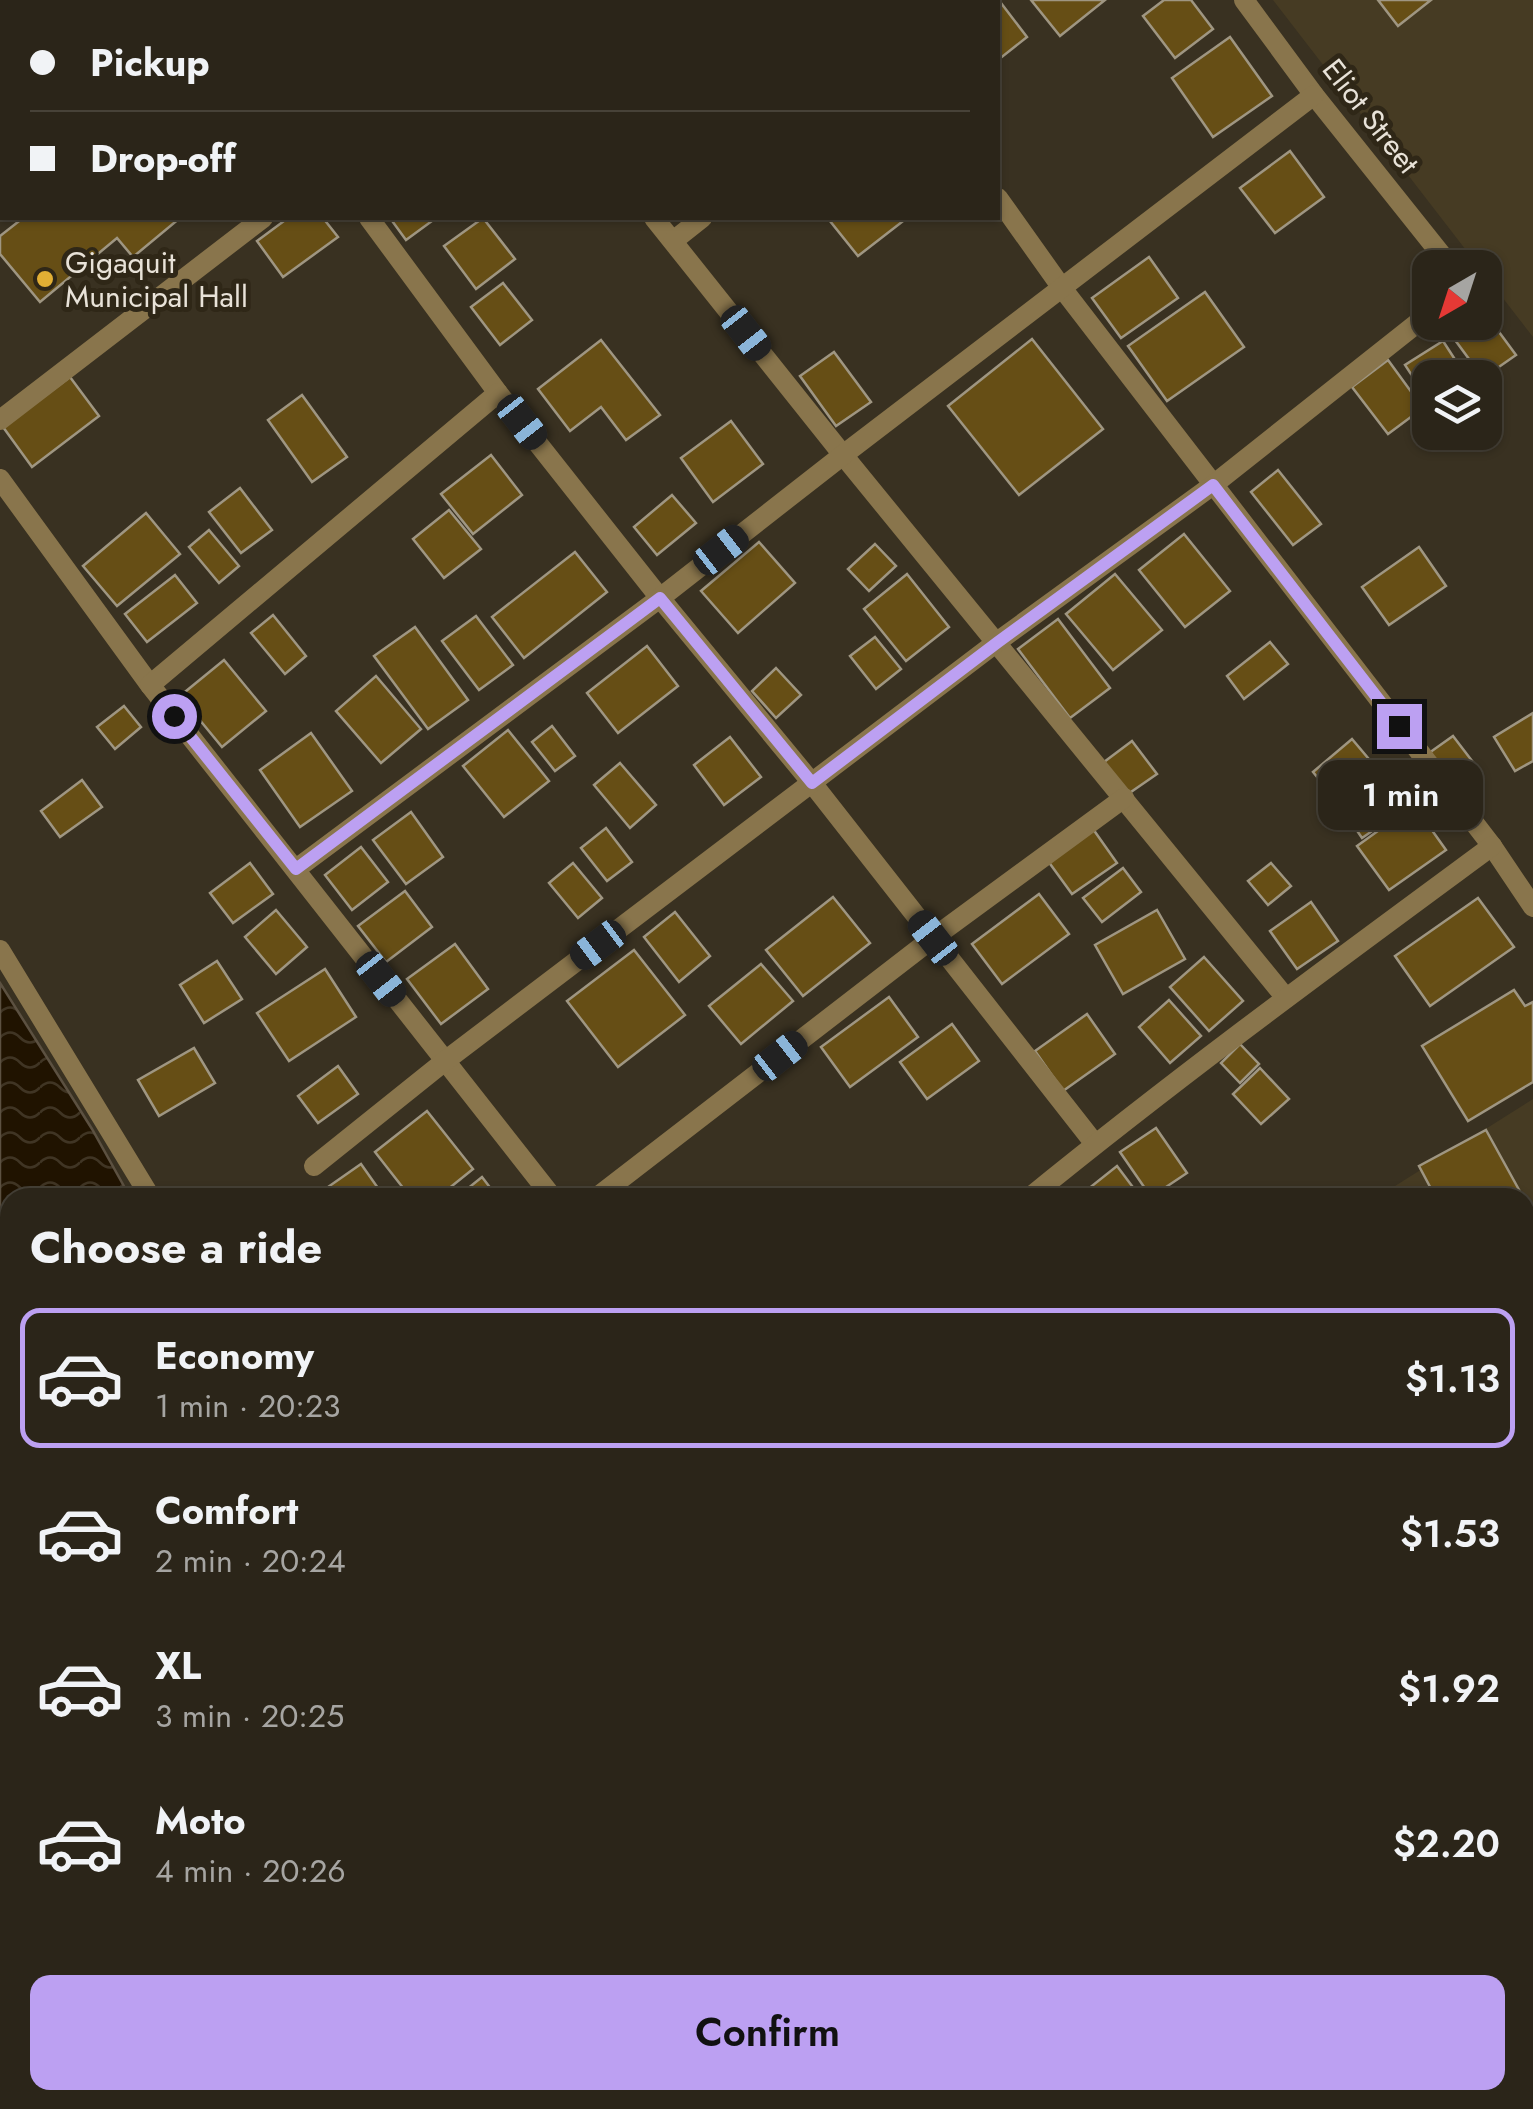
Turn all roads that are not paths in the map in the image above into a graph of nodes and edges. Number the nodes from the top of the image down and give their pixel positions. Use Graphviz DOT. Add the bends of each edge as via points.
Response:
graph roads {
  1 [pos="1244,0"];
  2 [pos="1314,95"];
  3 [pos="1000,201"];
  4 [pos="259,220"];
  5 [pos="370,220"];
  6 [pos="656,220"];
  7 [pos="699,220"];
  8 [pos="672,241"];
  9 [pos="1438,250"];
  10 [pos="1062,288"];
  11 [pos="1412,327"];
  12 [pos="498,393"];
  13 [pos="0,420"];
  14 [pos="843,455"];
  15 [pos="0,479"];
  16 [pos="1213,485"];
  17 [pos="660,598"];
  18 [pos="998,642"];
  19 [pos="150,685"];
  20 [pos="812,783"];
  21 [pos="1124,798"];
  22 [pos="1492,846"];
  23 [pos="296,869"];
  24 [pos="1533,907"];
  25 [pos="933,938"];
  26 [pos="0,950"];
  27 [pos="1286,998"];
  28 [pos="445,1061"];
  29 [pos="1095,1144"];
  30 [pos="314,1166"];
  31 [pos="145,1188"];
  32 [pos="545,1188"];
  33 [pos="609,1188"];
  34 [pos="1041,1188"];
  1 -- 2 [label="street, Eliot Street"];
  2 -- 9 [label="street, Eliot Street"];
  2 -- 10 [label="street"];
  3 -- 10 [label="street"];
  4 -- 13 [label="street"];
  5 -- 12 [label="street"];
  6 -- 8 [label="street"];
  7 -- 8 [label="street"];
  8 -- 14 [label="street"];
  10 -- 14 [label="street"];
  10 -- 16 [label="street"];
  11 -- 16 [label="street"];
  12 -- 17 [label="street"];
  12 -- 19 [label="street"];
  14 -- 17 [label="street"];
  14 -- 18 [label="street"];
  15 -- 19 [label="street"];
  16 -- 18 [label="street"];
  16 -- 22 [label="street"];
  17 -- 20 [label="street"];
  17 -- 23 [label="street"];
  18 -- 20 [label="street"];
  18 -- 21 [label="street"];
  19 -- 23 [label="street"];
  20 -- 25 [label="street"];
  20 -- 28 [label="street"];
  21 -- 25 [label="street"];
  21 -- 27 [label="street"];
  22 -- 24 [label="street"];
  22 -- 27 [label="street"];
  23 -- 28 [label="street"];
  25 -- 29 [label="street"];
  25 -- 33 [label="street"];
  26 -- 31 [label="street"];
  27 -- 29 [label="street"];
  28 -- 30 [label="street"];
  28 -- 32 [label="street"];
  29 -- 34 [label="street"];
}
